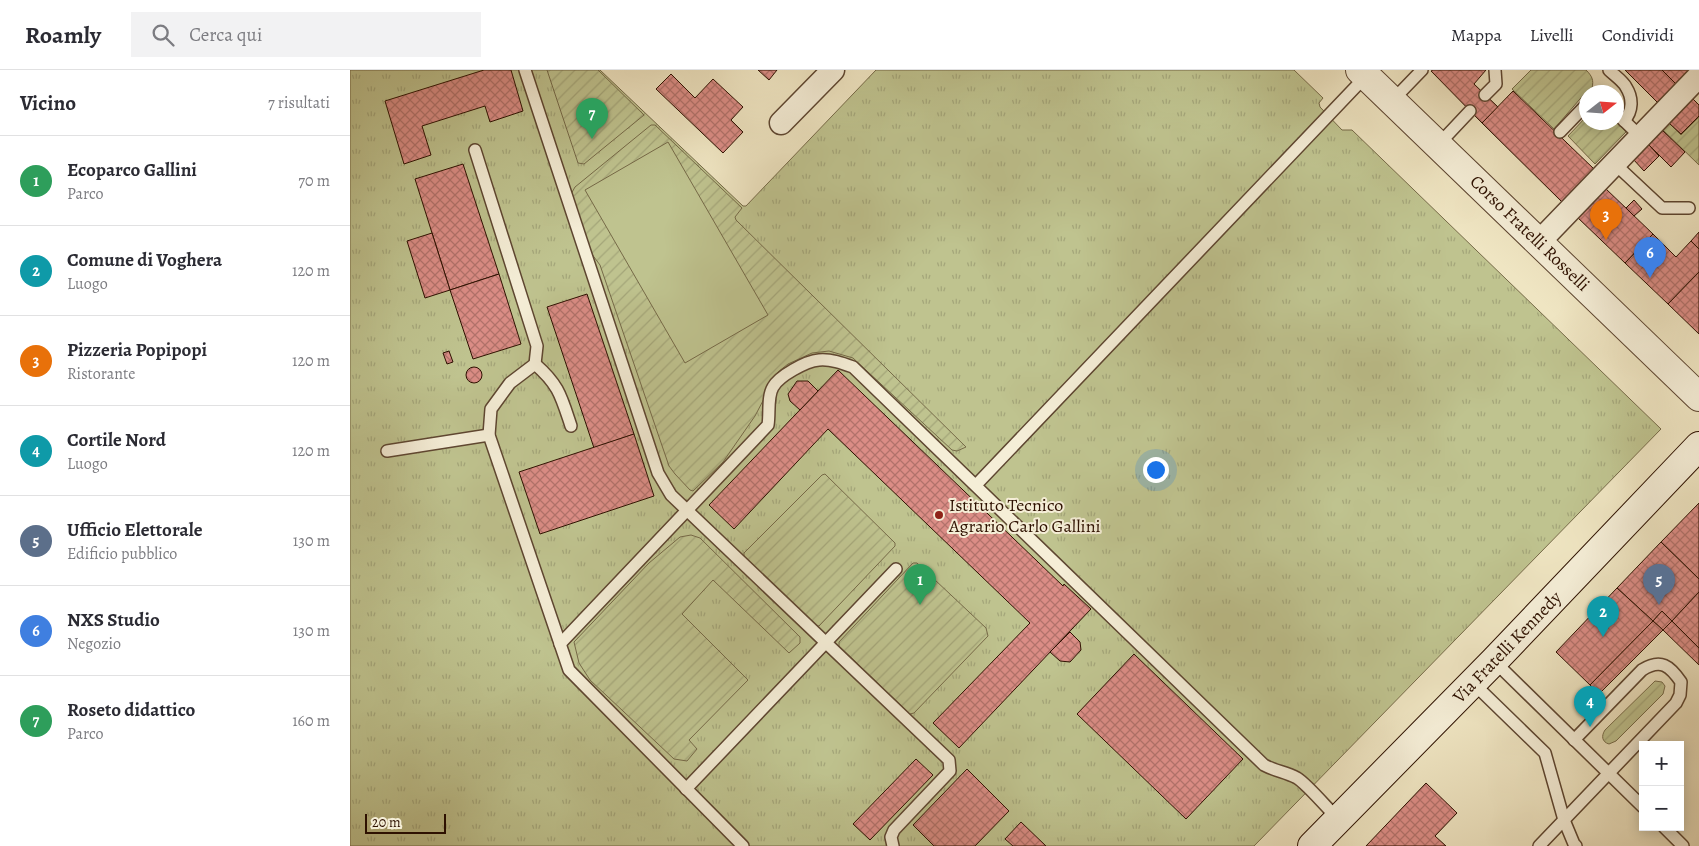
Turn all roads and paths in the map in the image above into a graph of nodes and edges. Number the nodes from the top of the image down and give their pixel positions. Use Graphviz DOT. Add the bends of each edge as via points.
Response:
graph roads {
  1 [pos="524,70"];
  2 [pos="834,70"];
  3 [pos="1422,70"];
  4 [pos="1496,70"];
  5 [pos="1609,70"];
  6 [pos="1363,73"];
  7 [pos="1691,80"];
  8 [pos="1485,95"];
  9 [pos="1392,101"];
  10 [pos="1470,111"];
  11 [pos="1579,112"];
  12 [pos="1624,117"];
  13 [pos="1624,121"];
  14 [pos="781,123"];
  15 [pos="1560,132"];
  16 [pos="1641,137"];
  17 [pos="1438,144"];
  18 [pos="475,150"];
  19 [pos="1615,164"];
  20 [pos="1689,208"];
  21 [pos="1539,242"];
  22 [pos="535,364"];
  23 [pos="1699,397"];
  24 [pos="572,426"];
  25 [pos="489,435"];
  26 [pos="1699,446"];
  27 [pos="388,451"];
  28 [pos="976,486"];
  29 [pos="687,511"];
  30 [pos="896,569"];
  31 [pos="826,642"];
  32 [pos="560,644"];
  33 [pos="1494,661"];
  34 [pos="1473,683"];
  35 [pos="1574,740"];
  36 [pos="1608,774"];
  37 [pos="686,789"];
  38 [pos="1639,803"];
  39 [pos="1338,819"];
  40 [pos="1564,820"];
  41 [pos="1668,831"];
  42 [pos="743,846"];
  43 [pos="893,846"];
  44 [pos="1312,846"];
  45 [pos="1539,846"];
  46 [pos="1576,846"];
  47 [pos="1683,846"];
  1 -- 29 [label="lane" via="658,473 671,495"];
  2 -- 14 [label="street"];
  3 -- 9 [label="lane"];
  4 -- 8 [label="lane" via="1496,84"];
  5 -- 12 [label="lane" via="1626,86 1632,105 1629,116"];
  6 -- 9 [label="main road, Corso Fratelli Rosselli"];
  6 -- 28 [label="lane"];
  7 -- 16 [label="street"];
  9 -- 17 [label="main road, Corso Fratelli Rosselli"];
  10 -- 17 [label="lane"];
  11 -- 15 [label="lane"];
  13 -- 16 [label="lane"];
  16 -- 19 [label="street"];
  17 -- 21 [label="main road, Corso Fratelli Rosselli"];
  18 -- 22 [label="lane" via="537,346"];
  19 -- 20 [label="lane" via="1662,208"];
  19 -- 21 [label="street"];
  21 -- 23 [label="main road, Corso Fratelli Rosselli"];
  22 -- 24 [label="lane" via="551,378"];
  22 -- 25 [label="lane" via="510,383 490,409"];
  25 -- 27 [label="lane"];
  25 -- 32 [label="lane"];
  26 -- 33 [label="main road, Via Fratelli Kennedy"];
  28 -- 29 [label="lane" via="853,367 818,360 781,377 770,395 768,425"];
  28 -- 39 [label="lane" via="1264,765 1299,779"];
  29 -- 31 [label="lane"];
  29 -- 32 [label="lane"];
  30 -- 31 [label="lane"];
  31 -- 37 [label="lane"];
  31 -- 43 [label="lane" via="949,760 950,771 894,830 891,837"];
  32 -- 37 [label="lane" via="569,670"];
  33 -- 34 [label="main road, Via Fratelli Kennedy"];
  33 -- 35 [label="lane"];
  34 -- 39 [label="main road, Via Fratelli Kennedy"];
  34 -- 40 [label="lane" via="1545,753"];
  35 -- 36 [label="lane"];
  35 -- 36 [label="lane" via="1642,670 1661,664 1673,669 1681,682 1676,703"];
  36 -- 38 [label="lane"];
  36 -- 40 [label="lane"];
  37 -- 42 [label="lane"];
  39 -- 44 [label="main road, Via Fratelli Kennedy"];
  40 -- 45 [label="lane"];
  40 -- 46 [label="lane"];
  41 -- 47 [label="lane"];
}
